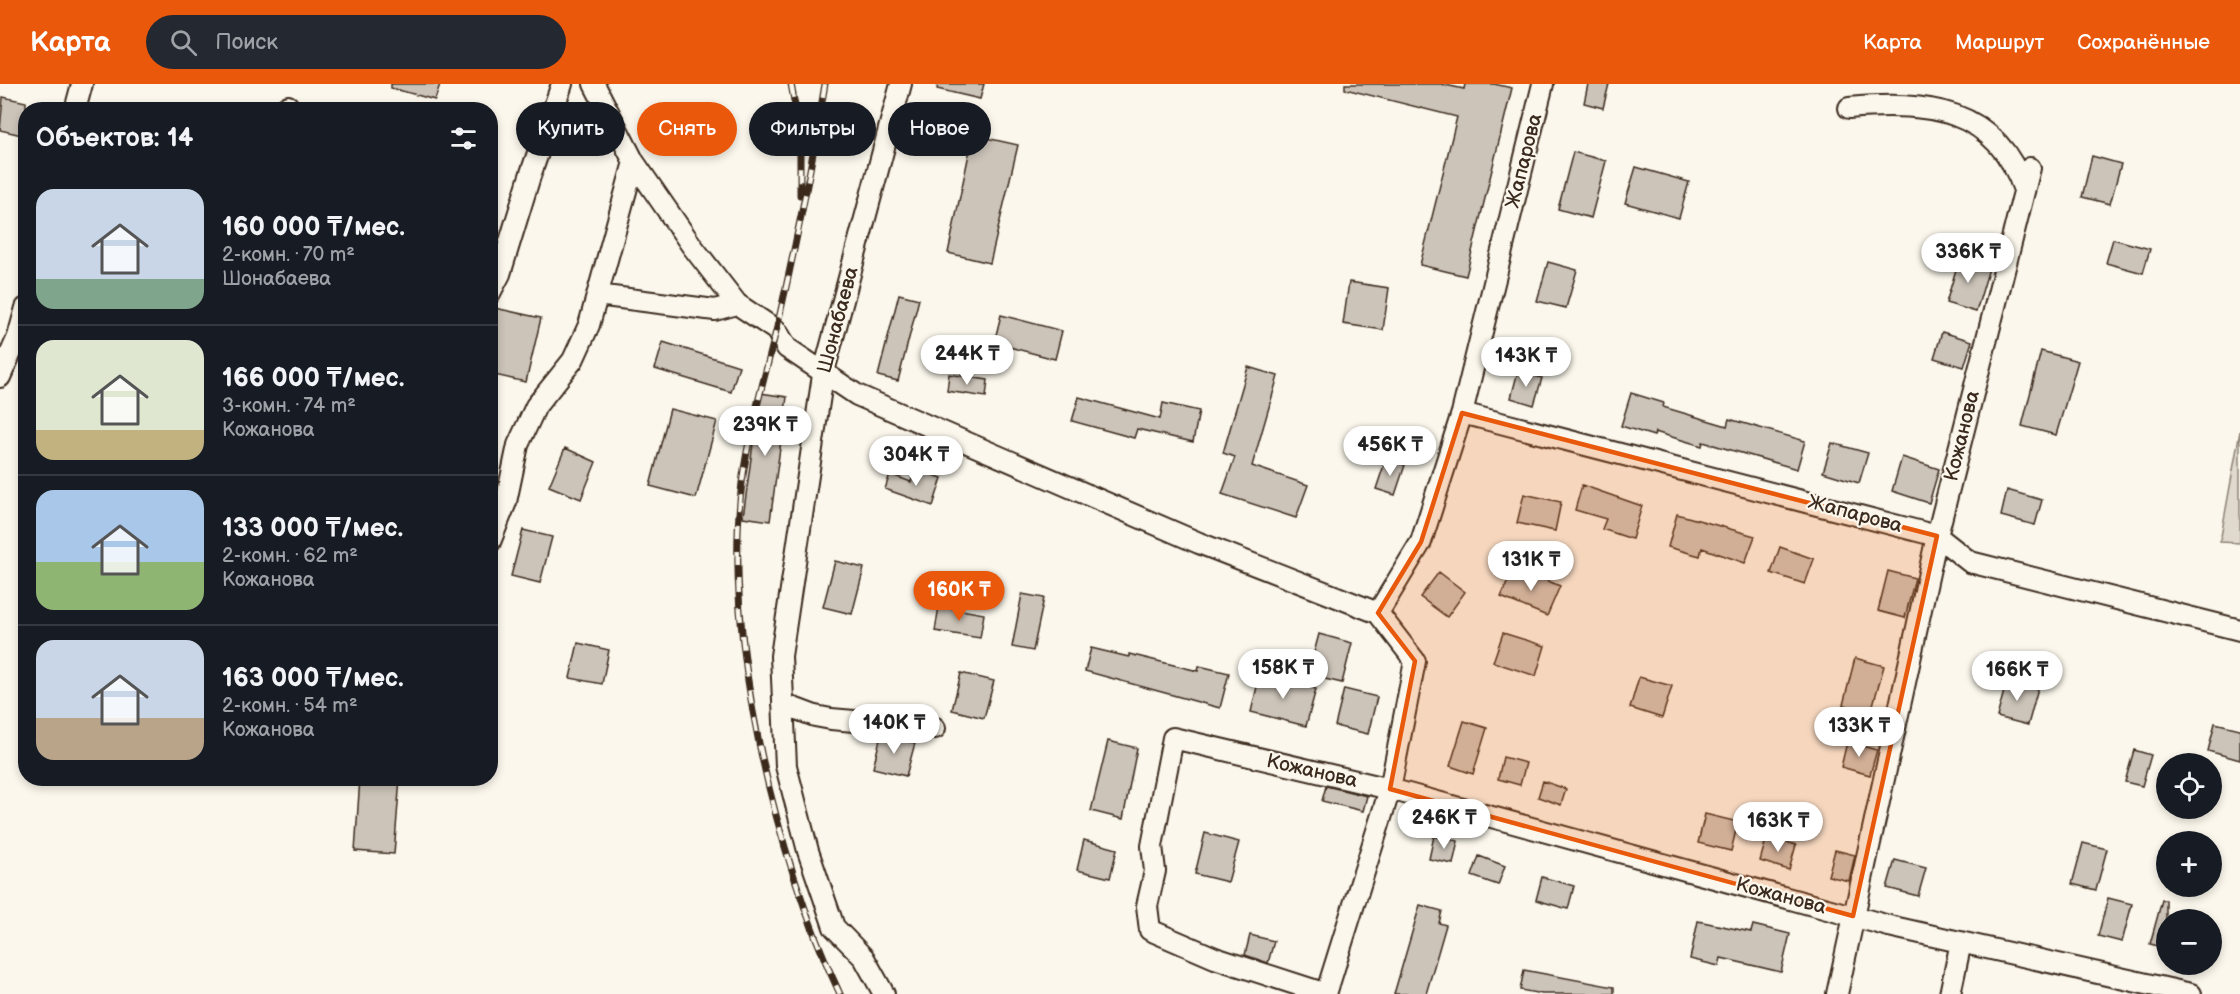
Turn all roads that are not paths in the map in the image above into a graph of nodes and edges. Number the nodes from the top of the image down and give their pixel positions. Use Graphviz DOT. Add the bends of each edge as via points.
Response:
graph roads {
  1 [pos="82,84"];
  2 [pos="562,84"];
  3 [pos="594,84"];
  4 [pos="901,84"];
  5 [pos="1543,84"];
  6 [pos="77,102"];
  7 [pos="1849,108"];
  8 [pos="634,162"];
  9 [pos="2030,168"];
  10 [pos="2024,190"];
  11 [pos="498,278"];
  12 [pos="597,295"];
  13 [pos="737,304"];
  14 [pos="18,337"];
  15 [pos="823,375"];
  16 [pos="0,377"];
  17 [pos="1462,413"];
  18 [pos="498,522"];
  19 [pos="1937,536"];
  20 [pos="1378,613"];
  21 [pos="2240,630"];
  22 [pos="783,704"];
  23 [pos="935,728"];
  24 [pos="1390,789"];
  25 [pos="1853,916"];
  26 [pos="1961,942"];
  27 [pos="884,994"];
  28 [pos="1326,994"];
  29 [pos="1837,994"];
  30 [pos="1950,994"];
  31 [pos="2191,994"];
  1 -- 6 [label="street"];
  2 -- 11 [label="street"];
  3 -- 8 [label="street"];
  4 -- 15 [label="street, Шонабаева"];
  5 -- 17 [label="street, Жапарова"];
  7 -- 10 [label="street" via="1879,105 1947,111 1992,135 2016,166"];
  8 -- 12 [label="street"];
  8 -- 13 [label="street"];
  9 -- 10 [label="street, Кожанова"];
  10 -- 19 [label="street, Кожанова"];
  12 -- 13 [label="street" via="715,310"];
  12 -- 18 [label="street" via="573,360 536,406 518,445"];
  13 -- 15 [label="street" via="776,330 787,348"];
  14 -- 16 [label="street"];
  15 -- 20 [label="street" via="857,396 1199,543"];
  15 -- 22 [label="street, Шонабаева" via="781,656"];
  17 -- 19 [label="street, Жапарова"];
  17 -- 20 [label="street, Жапарова" via="1421,542"];
  19 -- 21 [label="street, Жапарова" via="1970,562"];
  19 -- 25 [label="street, Кожанова"];
  20 -- 24 [label="street" via="1415,661"];
  22 -- 23 [label="street" via="831,719"];
  22 -- 27 [label="street, Шонабаева" via="786,766 808,851 834,927 864,958"];
  24 -- 25 [label="street, Кожанова"];
  24 -- 28 [label="street"];
  24 -- 28 [label="street, Кожанова" via="1173,738 1152,846 1155,871 1147,906 1150,930 1215,958"];
  25 -- 26 [label="street, Кожанова"];
  25 -- 29 [label="street, Кожанова"];
  26 -- 30 [label="street"];
  26 -- 31 [label="street, Кожанова"];
}
